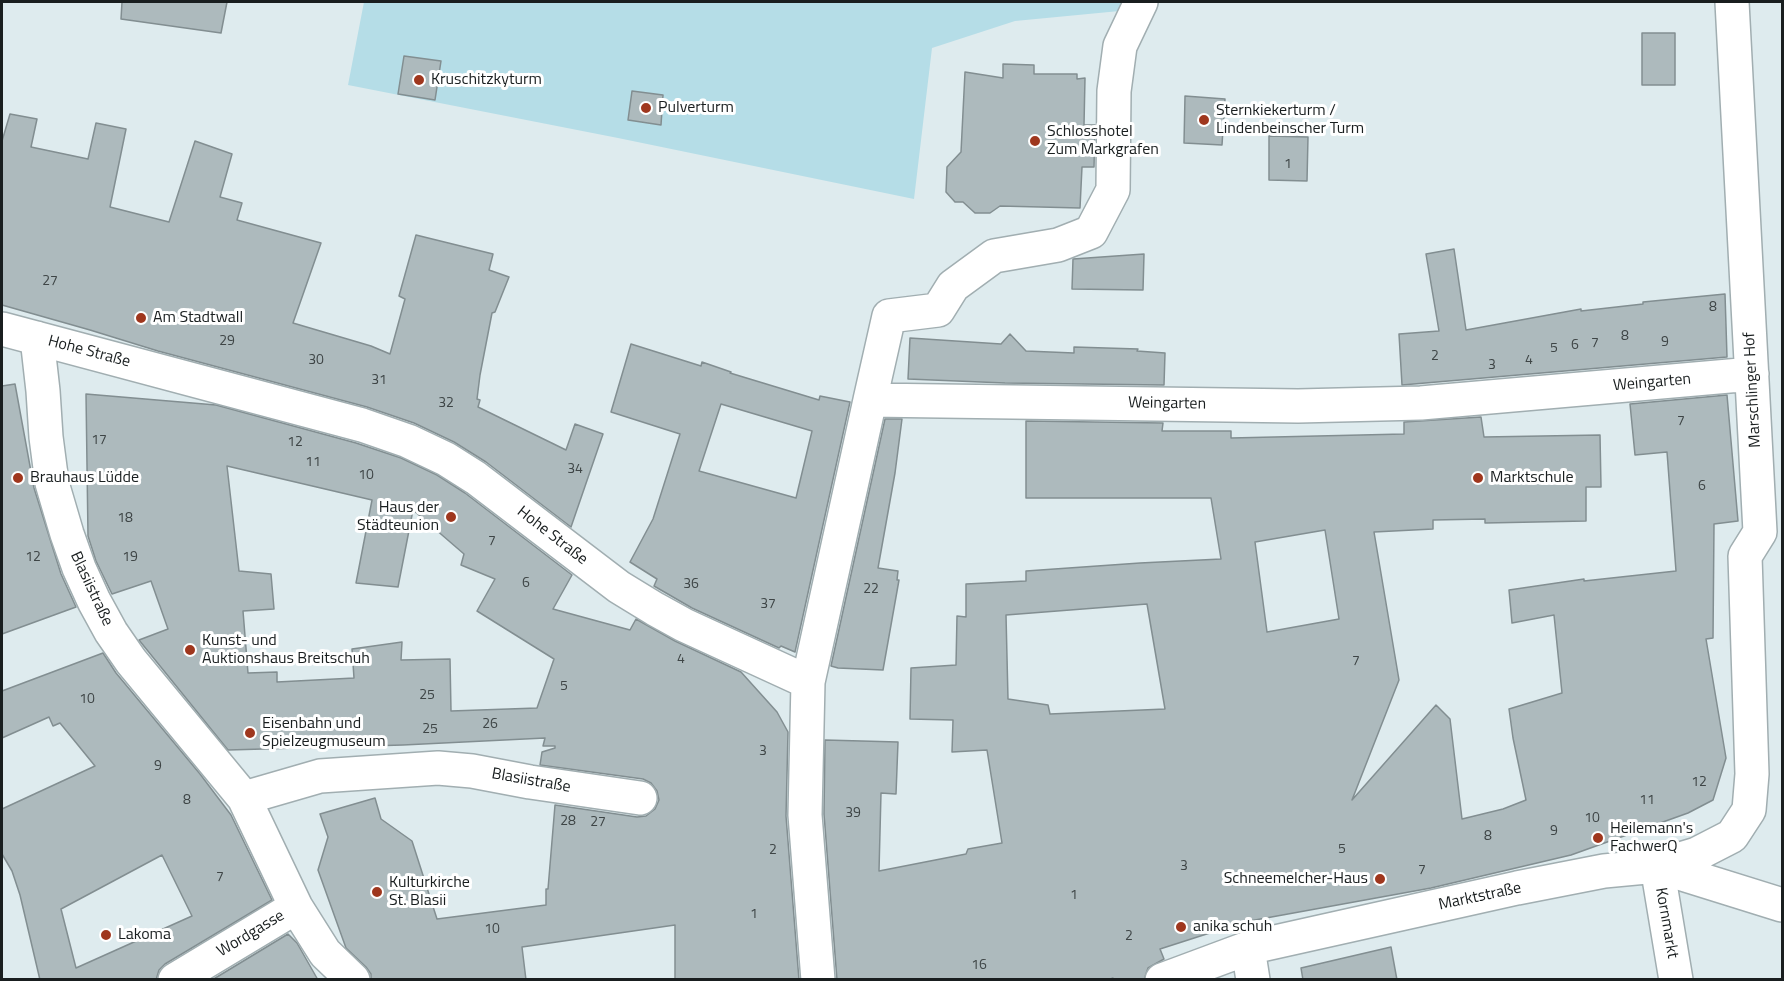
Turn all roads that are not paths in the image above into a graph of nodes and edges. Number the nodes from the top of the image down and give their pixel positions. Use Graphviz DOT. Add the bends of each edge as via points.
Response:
graph roads {
  1 [pos="1141,2"];
  2 [pos="1732,2"];
  3 [pos="2,329"];
  4 [pos="37,338"];
  5 [pos="1752,374"];
  6 [pos="870,399"];
  7 [pos="1771,532"];
  8 [pos="808,682"];
  9 [pos="1752,774"];
  10 [pos="244,798"];
  11 [pos="640,798"];
  12 [pos="1657,866"];
  13 [pos="1782,905"];
  14 [pos="296,907"];
  15 [pos="1248,948"];
  16 [pos="175,980"];
  17 [pos="353,980"];
  18 [pos="818,980"];
  19 [pos="1162,980"];
  20 [pos="1253,980"];
  21 [pos="1676,980"];
  1 -- 6 [label="street" via="1118,57 1113,190 1091,232 1058,245 994,256 953,286 938,310 889,316"];
  2 -- 5 [label="street, Marschlinger Hof"];
  3 -- 4 [label="street, Hohe Straße"];
  4 -- 8 [label="street, Hohe Straße" via="362,425 408,441 476,478 619,587 655,609"];
  4 -- 10 [label="street, Blasiistraße" via="52,483 79,568 130,661"];
  5 -- 6 [label="street, Weingarten" via="1421,403 1298,406"];
  5 -- 7 [label="street, Marschlinger Hof"];
  6 -- 8 [label="street"];
  7 -- 9 [label="street, Marschlinger Hof" via="1745,556"];
  8 -- 18 [label="street" via="805,815"];
  9 -- 12 [label="street, Marktstraße" via="1749,810 1732,836 1697,854"];
  10 -- 11 [label="street, Blasiistraße" via="320,776 438,768"];
  10 -- 14 [label="street, Blasiistraße"];
  12 -- 13 [label="street"];
  12 -- 15 [label="street, Marktstraße" via="1593,873"];
  12 -- 21 [label="street, Kornmarkt"];
  14 -- 16 [label="street, Wordgasse"];
  14 -- 17 [label="street, Blasiistraße" via="325,953"];
  15 -- 19 [label="street, Marktstraße"];
  15 -- 20 [label="street"];
}
